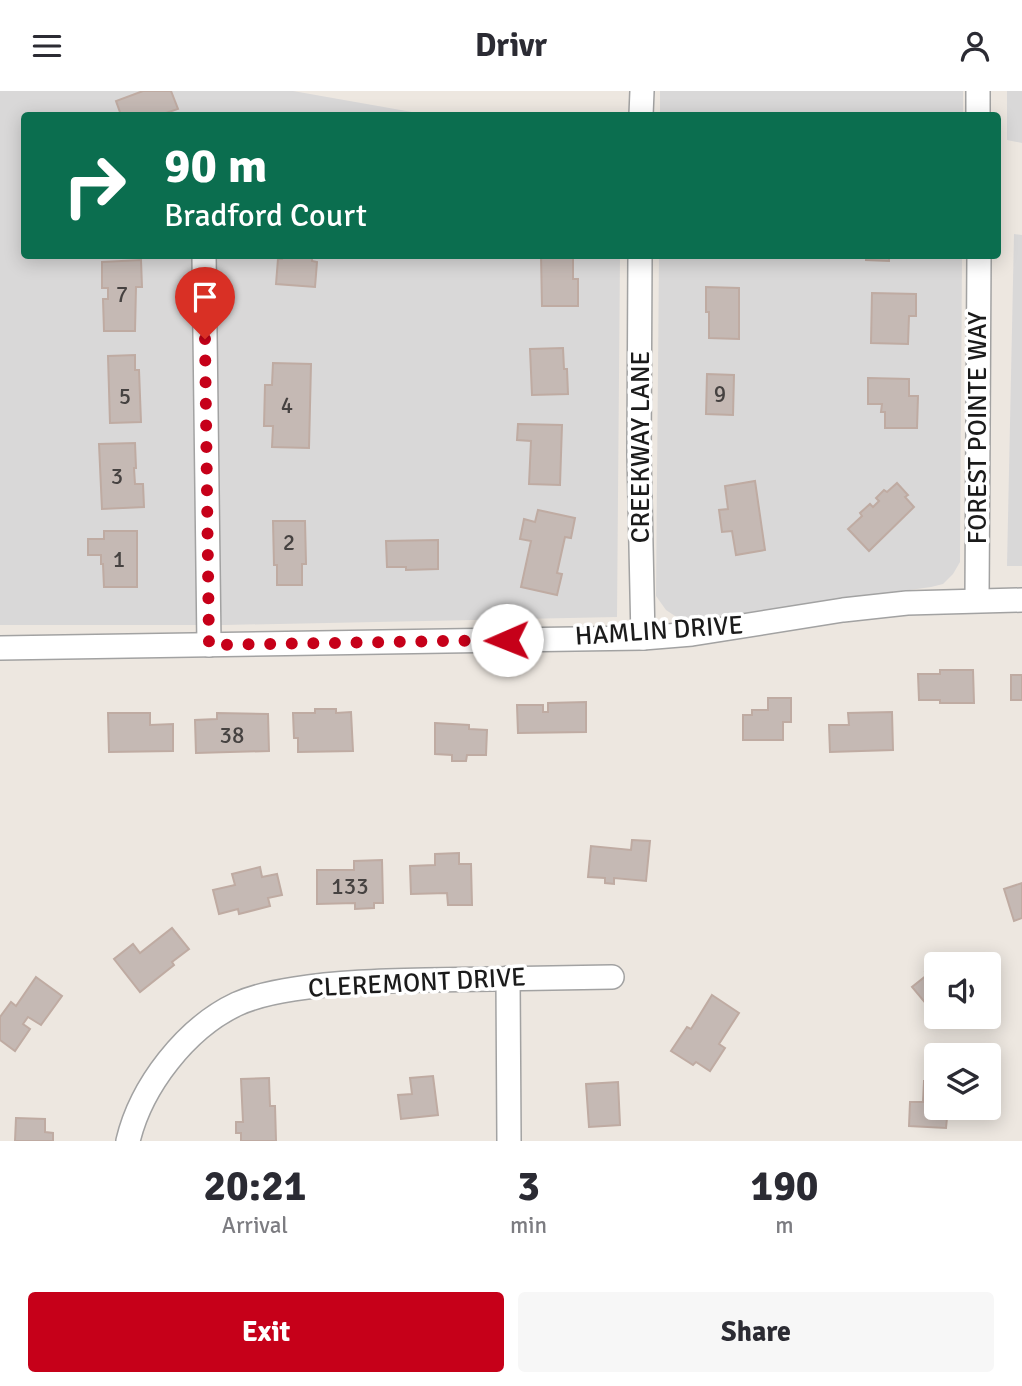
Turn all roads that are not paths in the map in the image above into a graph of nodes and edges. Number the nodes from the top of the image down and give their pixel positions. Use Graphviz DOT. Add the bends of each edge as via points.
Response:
graph roads {
  1 [pos="642,91"];
  2 [pos="978,91"];
  3 [pos="641,112"];
  4 [pos="978,112"];
  5 [pos="204,259"];
  6 [pos="640,259"];
  7 [pos="979,259"];
  8 [pos="977,600"];
  9 [pos="1022,600"];
  10 [pos="643,638"];
  11 [pos="209,645"];
  12 [pos="0,648"];
  13 [pos="612,977"];
  14 [pos="508,978"];
  15 [pos="128,1141"];
  16 [pos="509,1141"];
  1 -- 3 [label="street"];
  2 -- 4 [label="street"];
  5 -- 11 [label="street"];
  6 -- 10 [label="street, CREEKWAY LANE"];
  7 -- 8 [label="street, FOREST POINTE WAY"];
  8 -- 9 [label="street, HAMLIN DRIVE"];
  8 -- 10 [label="street, HAMLIN DRIVE" via="843,610"];
  10 -- 11 [label="street, HAMLIN DRIVE"];
  11 -- 12 [label="street, HAMLIN DRIVE"];
  13 -- 14 [label="street, CLEREMONT DRIVE"];
  14 -- 15 [label="street, CLEREMONT DRIVE" via="366,981 264,994 236,1004 184,1042 157,1076"];
  14 -- 16 [label="street"];
}
